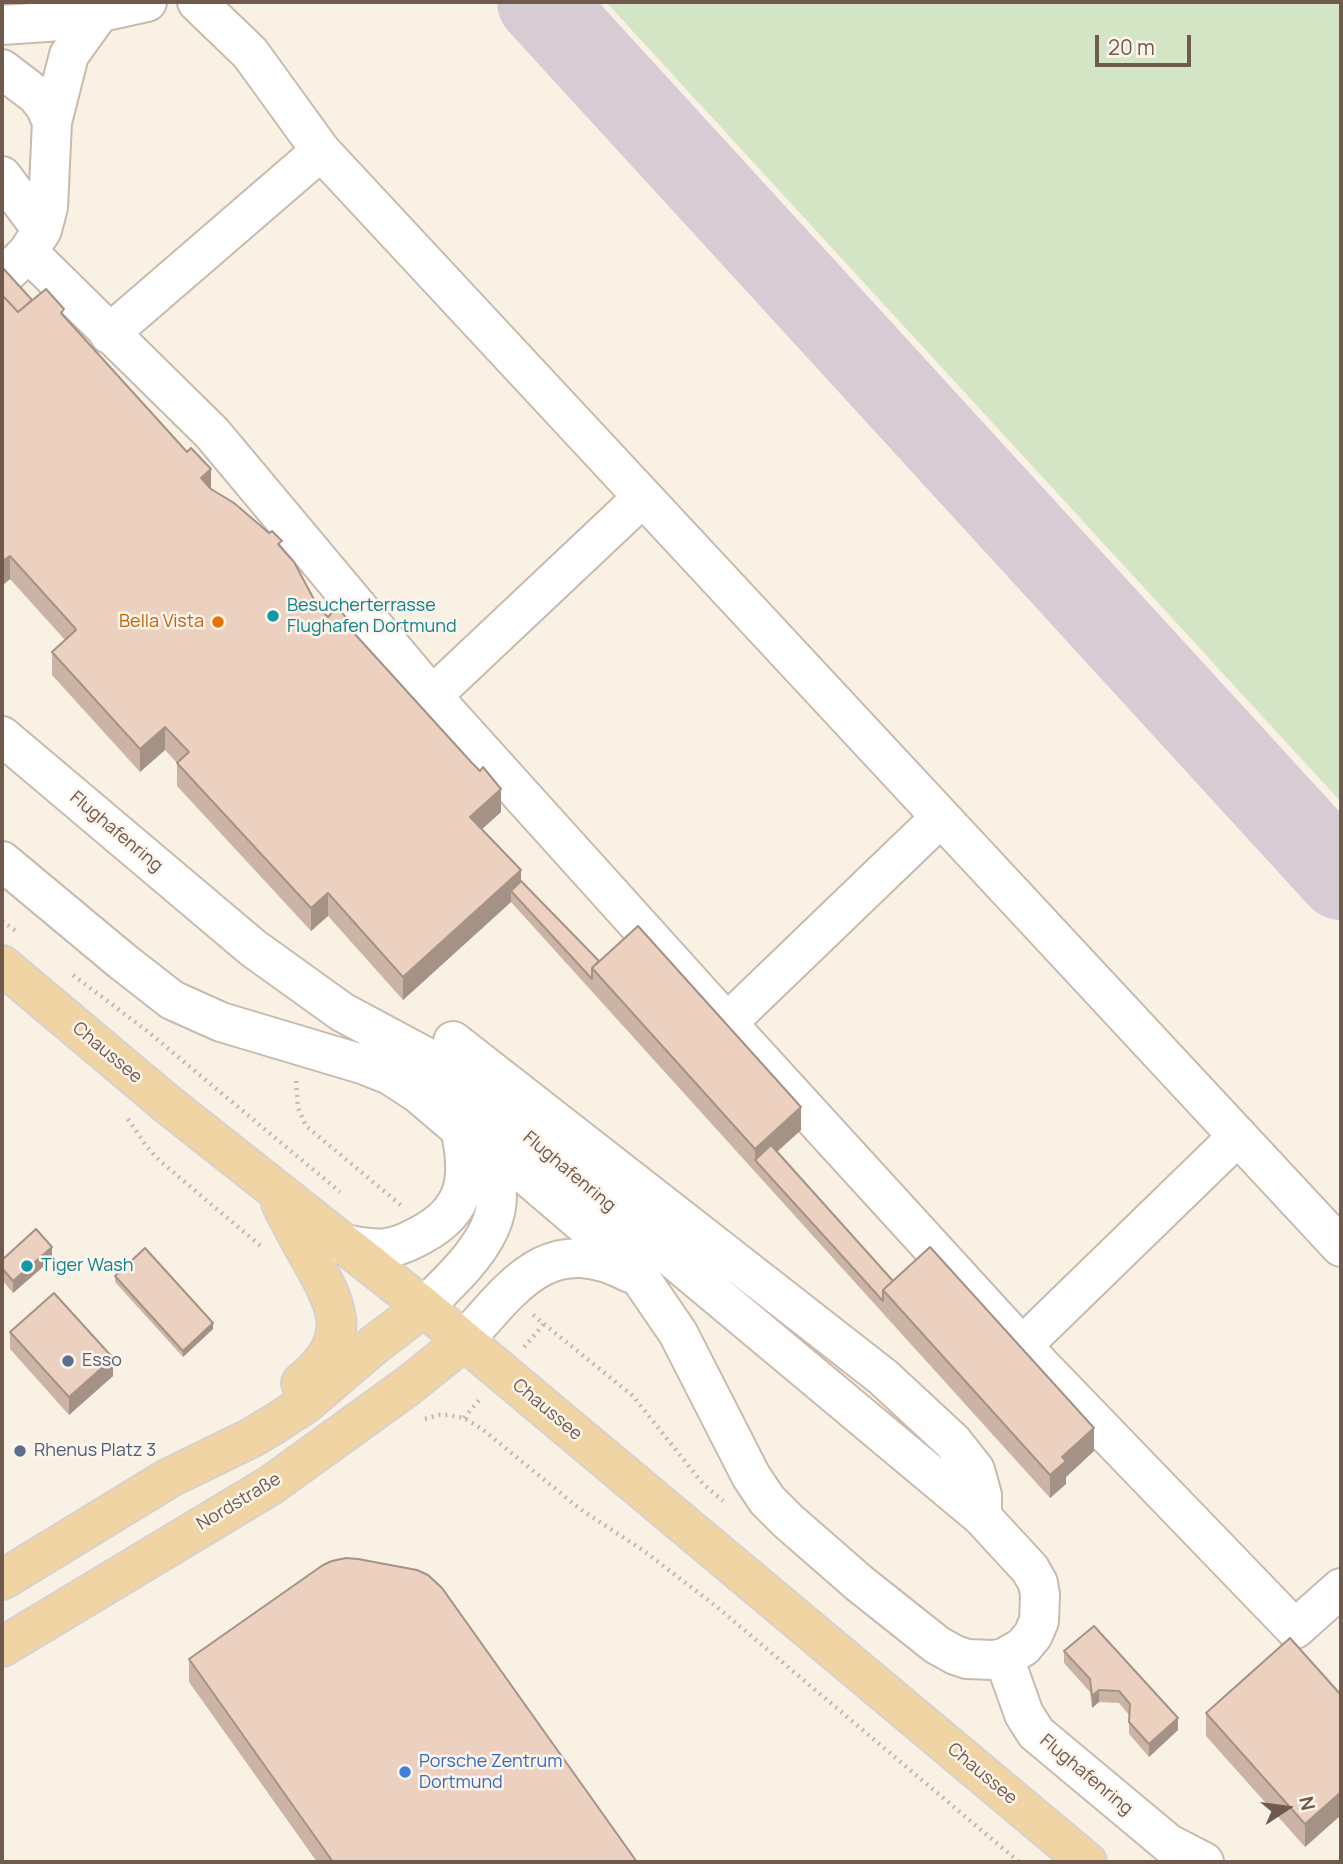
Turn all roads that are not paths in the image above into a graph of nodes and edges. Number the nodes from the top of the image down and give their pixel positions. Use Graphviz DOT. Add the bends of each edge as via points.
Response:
graph roads {
  1 [pos="147,2"];
  2 [pos="197,2"];
  3 [pos="100,12"];
  4 [pos="2,25"];
  5 [pos="2,69"];
  6 [pos="52,122"];
  7 [pos="321,151"];
  8 [pos="2,176"];
  9 [pos="26,251"];
  10 [pos="109,334"];
  11 [pos="643,497"];
  12 [pos="432,696"];
  13 [pos="2,736"];
  14 [pos="941,817"];
  15 [pos="2,861"];
  16 [pos="12,951"];
  17 [pos="727,1023"];
  18 [pos="453,1041"];
  19 [pos="460,1129"];
  20 [pos="1238,1136"];
  21 [pos="275,1191"];
  22 [pos="342,1244"];
  23 [pos="1341,1247"];
  24 [pos="642,1279"];
  25 [pos="424,1307"];
  26 [pos="464,1341"];
  27 [pos="1022,1346"];
  28 [pos="219,1452"];
  29 [pos="982,1517"];
  30 [pos="2,1580"];
  31 [pos="1341,1588"];
  32 [pos="2,1647"];
  33 [pos="1004,1658"];
  34 [pos="1087,1862"];
  35 [pos="1204,1862"];
  1 -- 3 [label="street"];
  2 -- 7 [label="street" via="250,52"];
  3 -- 4 [label="street" via="61,21"];
  3 -- 6 [label="street" via="69,55"];
  5 -- 6 [label="street" via="36,95"];
  6 -- 9 [label="street" via="48,207"];
  7 -- 10 [label="street"];
  7 -- 11 [label="street"];
  8 -- 9 [label="street"];
  9 -- 10 [label="street"];
  10 -- 12 [label="street" via="212,433"];
  11 -- 12 [label="street"];
  11 -- 14 [label="street"];
  12 -- 17 [label="street"];
  13 -- 29 [label="street, Flughafenring" via="253,948 342,1012 424,1056 472,1091"];
  14 -- 17 [label="street"];
  14 -- 20 [label="street"];
  15 -- 19 [label="street, Flughafenring" via="172,1000 222,1022 390,1075"];
  16 -- 21 [label="main road, Chaussee"];
  17 -- 27 [label="street"];
  18 -- 29 [label="street" via="883,1377 953,1442 975,1470"];
  19 -- 22 [label="street" via="466,1174 463,1190 447,1217 431,1230 385,1248"];
  19 -- 24 [label="street, Flughafenring" via="526,1175"];
  19 -- 25 [label="street, Flughafenring" via="483,1154 494,1175 497,1200 490,1228 475,1254"];
  20 -- 23 [label="street"];
  20 -- 27 [label="street"];
  21 -- 22 [label="main road, Chaussee"];
  21 -- 28 [label="main road" via="331,1294 336,1311 334,1340 324,1362 309,1377"];
  22 -- 25 [label="main road, Chaussee"];
  24 -- 26 [label="street" via="600,1260 574,1257 549,1262 507,1294"];
  24 -- 33 [label="street, Flughafenring" via="678,1333 767,1500 937,1645 967,1659"];
  25 -- 26 [label="main road, Chaussee"];
  25 -- 28 [label="main road" via="305,1404"];
  26 -- 32 [label="main road, Nordstraße" via="271,1485"];
  26 -- 34 [label="main road, Chaussee"];
  27 -- 31 [label="street" via="1295,1629"];
  28 -- 30 [label="main road"];
  29 -- 33 [label="street, Flughafenring" via="1030,1569 1040,1595 1033,1635"];
  33 -- 35 [label="street, Flughafenring" via="1024,1714 1036,1733 1169,1844"];
}
